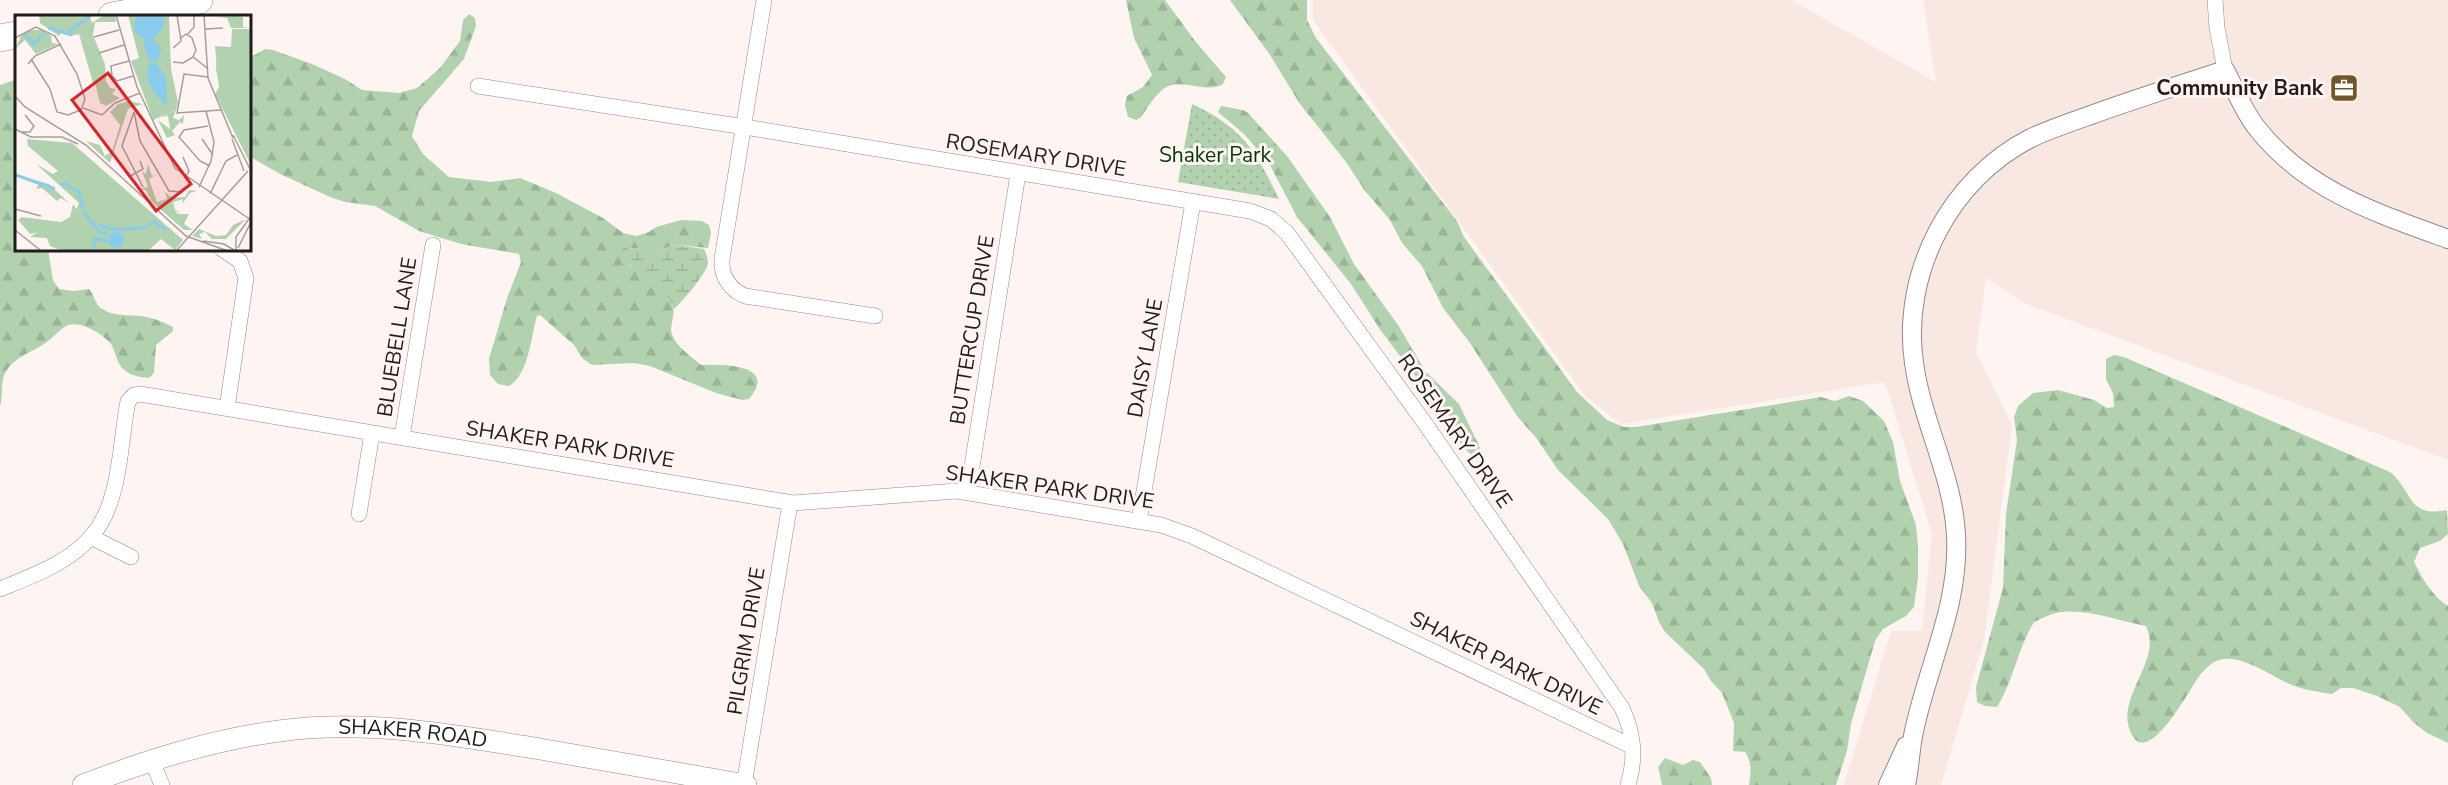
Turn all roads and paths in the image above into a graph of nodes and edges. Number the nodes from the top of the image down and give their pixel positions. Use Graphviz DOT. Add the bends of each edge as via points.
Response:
graph roads {
  1 [pos="199,0"];
  2 [pos="764,0"];
  3 [pos="2215,0"];
  4 [pos="117,15"];
  5 [pos="15,35"];
  6 [pos="0,38"];
  7 [pos="2225,70"];
  8 [pos="478,86"];
  9 [pos="745,127"];
  10 [pos="1018,174"];
  11 [pos="1192,202"];
  12 [pos="2448,239"];
  13 [pos="433,245"];
  14 [pos="224,250"];
  15 [pos="875,316"];
  16 [pos="227,408"];
  17 [pos="372,433"];
  18 [pos="402,437"];
  19 [pos="968,492"];
  20 [pos="790,503"];
  21 [pos="359,514"];
  22 [pos="1139,520"];
  23 [pos="91,537"];
  24 [pos="132,557"];
  25 [pos="0,589"];
  26 [pos="1914,731"];
  27 [pos="1633,747"];
  28 [pos="152,761"];
  29 [pos="82,785"];
  30 [pos="162,785"];
  31 [pos="745,785"];
  32 [pos="1628,785"];
  33 [pos="1888,785"];
  34 [pos="1906,785"];
  1 -- 4 [label="highway"];
  2 -- 9 [label="street"];
  3 -- 7 [label="street"];
  5 -- 6 [label="highway"];
  7 -- 12 [label="street" via="2256,127 2303,174 2337,195"];
  7 -- 26 [label="street" via="2059,126 2016,147 1991,165 1962,195 1931,243 1916,288 1912,340 1917,383 1951,491 1957,549 1950,605"];
  8 -- 9 [label="street, ROSEMARY DRIVE"];
  9 -- 10 [label="street, ROSEMARY DRIVE"];
  9 -- 15 [label="street" via="722,259 728,284 745,296"];
  10 -- 11 [label="street, ROSEMARY DRIVE"];
  10 -- 19 [label="street, BUTTERCUP DRIVE"];
  11 -- 22 [label="street, DAISY LANE"];
  11 -- 27 [label="street, ROSEMARY DRIVE" via="1256,212 1284,229 1424,422 1614,697 1628,722"];
  13 -- 18 [label="street, BLUEBELL LANE"];
  14 -- 16 [label="street" via="240,261 246,278"];
  16 -- 17 [label="street, SHAKER PARK DRIVE"];
  16 -- 23 [label="street, SHAKER PARK DRIVE" via="132,396 110,498"];
  17 -- 18 [label="street, SHAKER PARK DRIVE"];
  17 -- 21 [label="street, BLUEBELL LANE"];
  18 -- 20 [label="street, SHAKER PARK DRIVE"];
  19 -- 20 [label="street, SHAKER PARK DRIVE" via="935,491"];
  19 -- 22 [label="street, SHAKER PARK DRIVE"];
  20 -- 31 [label="street, PILGRIM DRIVE"];
  22 -- 27 [label="street, SHAKER PARK DRIVE" via="1186,532"];
  23 -- 24 [label="street"];
  23 -- 25 [label="street" via="60,561"];
  26 -- 33 [label="street"];
  26 -- 34 [label="street"];
  27 -- 32 [label="street"];
  28 -- 29 [label="main road, SHAKER ROAD"];
  28 -- 30 [label="street"];
  28 -- 31 [label="main road, SHAKER ROAD" via="259,734 362,727 452,735"];
}
